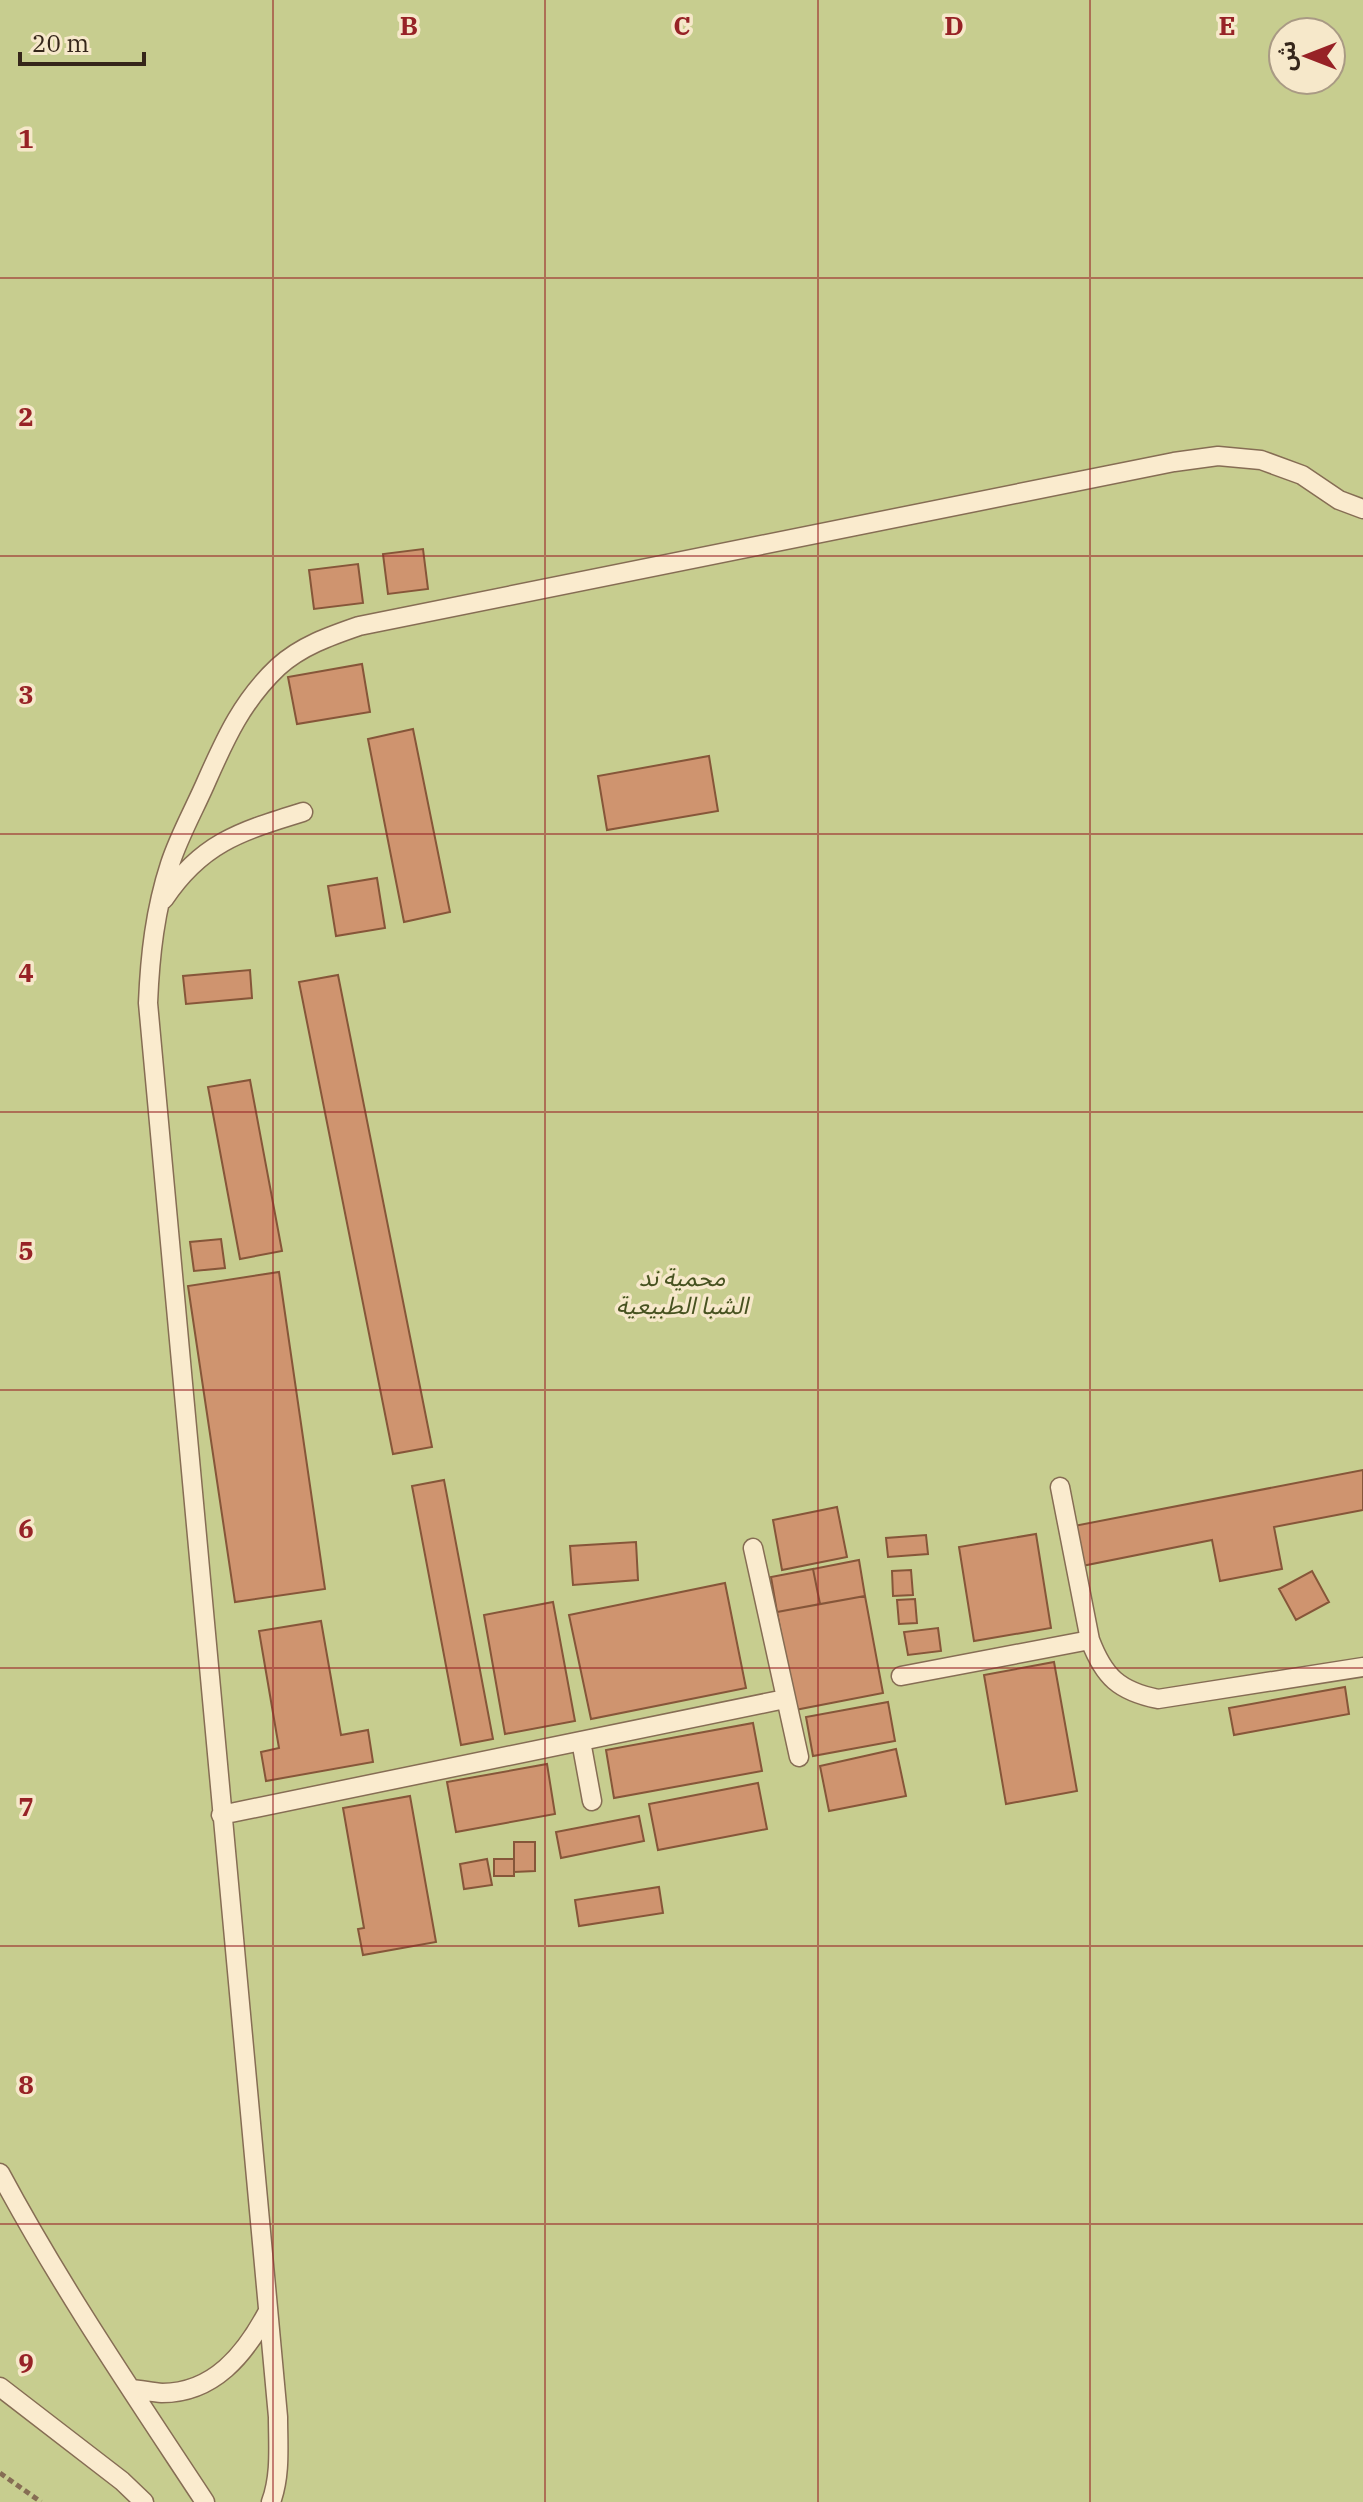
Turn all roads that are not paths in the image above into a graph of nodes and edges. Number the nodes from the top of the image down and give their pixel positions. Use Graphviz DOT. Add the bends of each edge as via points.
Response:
graph roads {
  1 [pos="1363,509"];
  2 [pos="303,812"];
  3 [pos="158,908"];
  4 [pos="1060,1487"];
  5 [pos="753,1548"];
  6 [pos="1090,1640"];
  7 [pos="1363,1667"];
  8 [pos="901,1676"];
  9 [pos="785,1699"];
  10 [pos="581,1741"];
  11 [pos="799,1757"];
  12 [pos="592,1801"];
  13 [pos="221,1815"];
  14 [pos="0,2173"];
  15 [pos="267,2313"];
  16 [pos="0,2387"];
  17 [pos="131,2389"];
  18 [pos="144,2502"];
  19 [pos="205,2502"];
  20 [pos="271,2502"];
  1 -- 3 [label="lane" via="1302,475 1261,460 1218,456 359,626 317,641 280,665 249,697 170,862"];
  2 -- 3 [label="lane" via="216,846 174,884"];
  3 -- 13 [label="lane" via="148,1003"];
  4 -- 6 [label="lane"];
  5 -- 9 [label="lane"];
  6 -- 7 [label="lane" via="1114,1681 1135,1694 1158,1699"];
  6 -- 8 [label="lane"];
  9 -- 10 [label="lane"];
  9 -- 11 [label="lane"];
  10 -- 12 [label="lane"];
  10 -- 13 [label="lane"];
  13 -- 15 [label="lane"];
  14 -- 17 [label="lane"];
  15 -- 17 [label="lane" via="228,2369 198,2385 164,2393"];
  15 -- 20 [label="lane" via="279,2455"];
  16 -- 18 [label="lane"];
  17 -- 19 [label="lane"];
}
